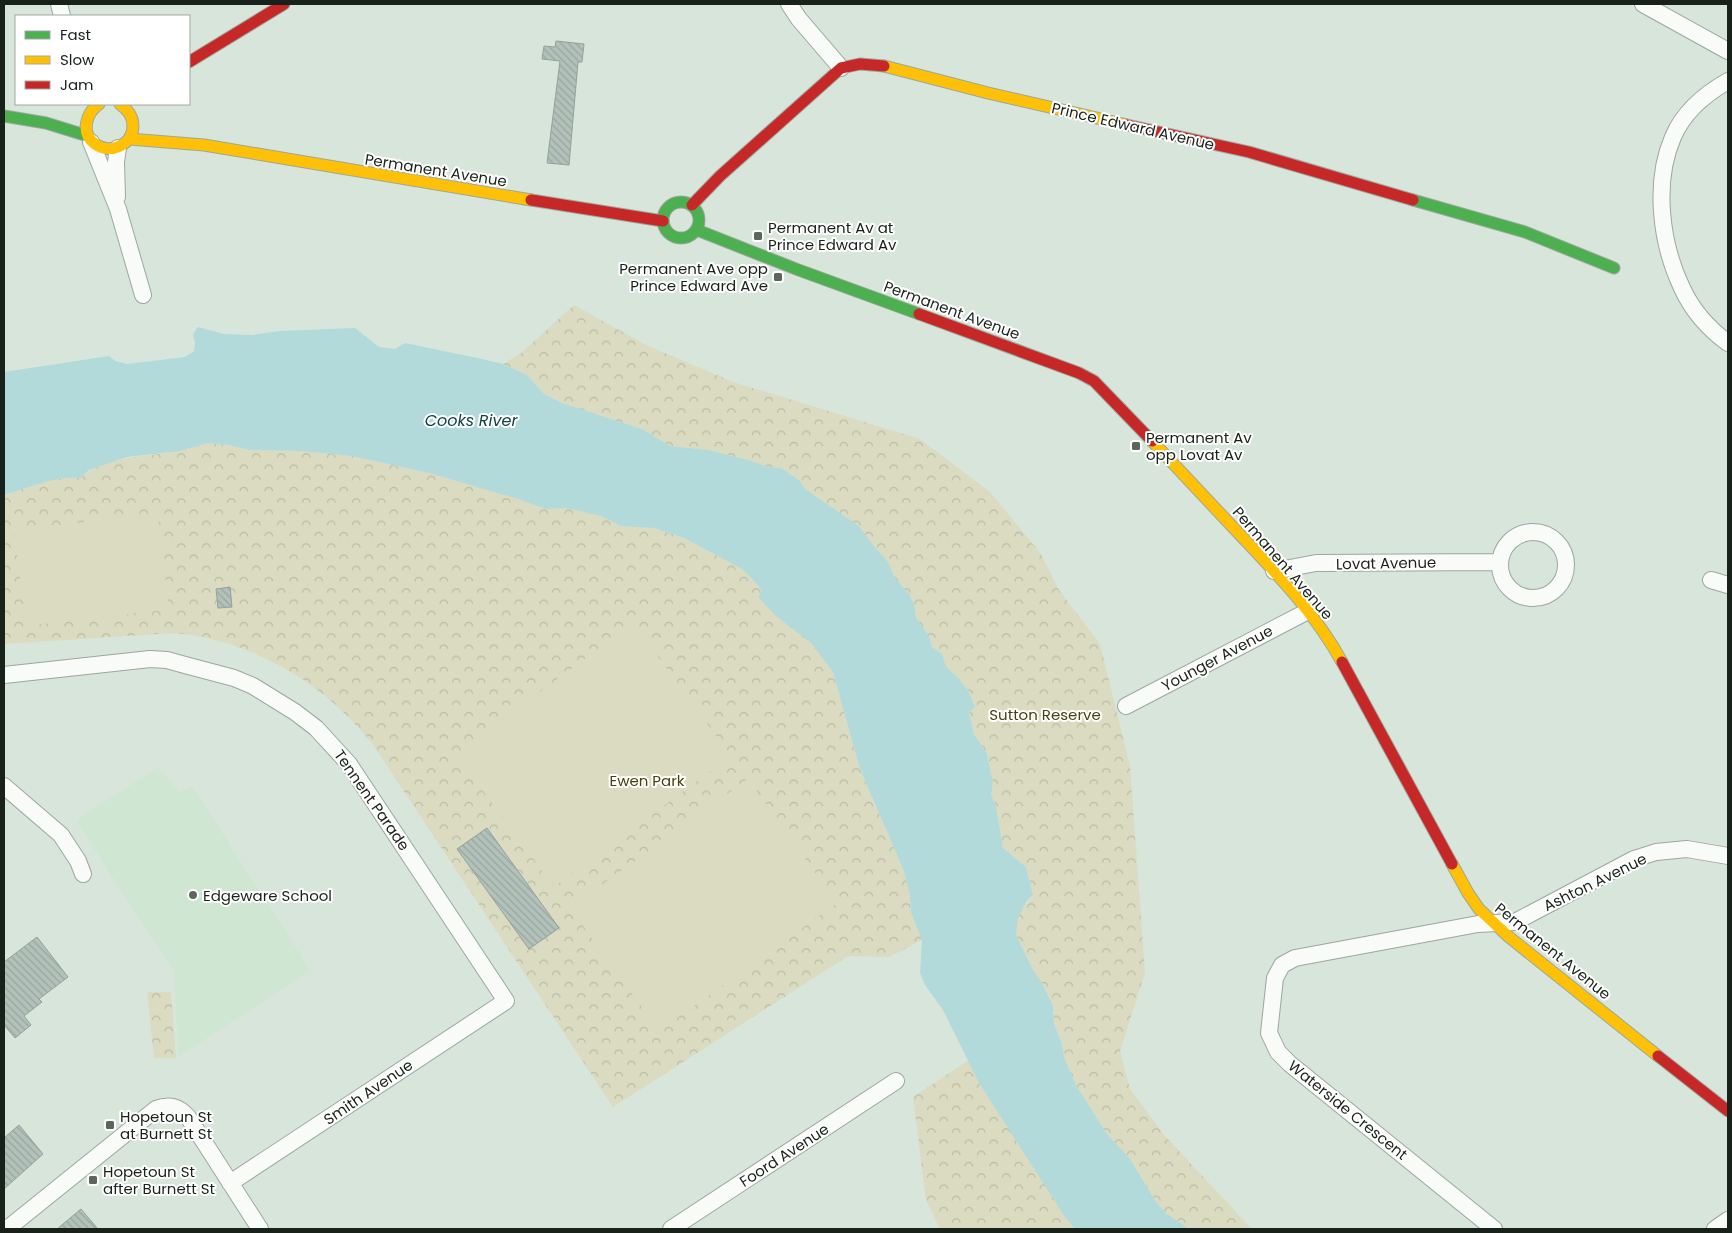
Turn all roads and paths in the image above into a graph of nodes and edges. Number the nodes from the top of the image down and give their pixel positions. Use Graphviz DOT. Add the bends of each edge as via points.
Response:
graph roads {
  1 [pos="284,4"];
  2 [pos="789,4"];
  3 [pos="1643,4"];
  4 [pos="1728,51"];
  5 [pos="190,61"];
  6 [pos="841,68"];
  7 [pos="1728,81"];
  8 [pos="121,105"];
  9 [pos="84,113"];
  10 [pos="136,115"];
  11 [pos="4,116"];
  12 [pos="33,120"];
  13 [pos="160,129"];
  14 [pos="90,139"];
  15 [pos="124,144"];
  16 [pos="204,145"];
  17 [pos="692,205"];
  18 [pos="118,209"];
  19 [pos="662,221"];
  20 [pos="696,230"];
  21 [pos="1614,268"];
  22 [pos="143,295"];
  23 [pos="1728,343"];
  24 [pos="1499,562"];
  25 [pos="1274,571"];
  26 [pos="1711,580"];
  27 [pos="1728,585"];
  28 [pos="1308,611"];
  29 [pos="4,674"];
  30 [pos="1126,706"];
  31 [pos="4,786"];
  32 [pos="1728,856"];
  33 [pos="83,874"];
  34 [pos="1493,923"];
  35 [pos="506,1001"];
  36 [pos="896,1081"];
  37 [pos="1728,1110"];
  38 [pos="230,1183"];
  39 [pos="1728,1220"];
  40 [pos="676,1228"];
  41 [pos="7,1229"];
  42 [pos="260,1229"];
  43 [pos="1494,1229"];
  44 [pos="1715,1229"];
  1 -- 5 [label="main road"];
  2 -- 6 [label="street"];
  3 -- 4 [label="street"];
  6 -- 17 [label="main road"];
  6 -- 21 [label="main road, Prince Edward Avenue" via="860,64 881,65 988,93 1249,152 1525,232"];
  7 -- 23 [label="street" via="1695,104 1673,137 1662,200 1669,250 1682,289 1695,310"];
  8 -- 10 [label="main road"];
  9 -- 12 [label="main road"];
  9 -- 14 [label="main road"];
  10 -- 15 [label="main road"];
  11 -- 12 [label="main road"];
  12 -- 14 [label="main road, Permanent Avenue"];
  13 -- 16 [label="main road, Permanent Avenue"];
  14 -- 15 [label="main road, Permanent Avenue" via="110,150"];
  14 -- 18 [label="street"];
  15 -- 16 [label="main road, Permanent Avenue"];
  15 -- 18 [label="street" via="116,162"];
  16 -- 19 [label="main road, Permanent Avenue"];
  17 -- 19 [label="main road" via="675,203 666,210"];
  17 -- 20 [label="main road" via="698,214"];
  18 -- 22 [label="street"];
  19 -- 20 [label="main road" via="674,237 684,238"];
  20 -- 25 [label="main road, Permanent Avenue" via="1094,381"];
  24 -- 24 [label="street" via="1508,541 1528,531 1550,536 1559,544 1566,566 1558,587 1548,594 1531,598 1514,593 1500,574"];
  24 -- 25 [label="street, Lovat Avenue" via="1316,564"];
  25 -- 28 [label="main road, Permanent Avenue"];
  26 -- 27 [label="street"];
  28 -- 30 [label="street, Younger Avenue"];
  28 -- 34 [label="main road, Permanent Avenue" via="1335,649 1468,893"];
  29 -- 35 [label="street, Tennent Parade" via="167,660 245,682 295,712 328,739 349,764"];
  31 -- 33 [label="street" via="61,836"];
  32 -- 34 [label="street, Ashton Avenue" via="1687,849 1656,852 1634,860 1515,922"];
  34 -- 37 [label="main road, Permanent Avenue"];
  34 -- 43 [label="street, Waterside Crescent" via="1295,958 1282,965 1275,978 1269,1033 1278,1052 1290,1064"];
  35 -- 38 [label="street, Smith Avenue"];
  36 -- 40 [label="street, Foord Avenue"];
  38 -- 41 [label="street" via="188,1117 182,1110 164,1106 156,1109"];
  38 -- 42 [label="street"];
  39 -- 44 [label="street"];
}
